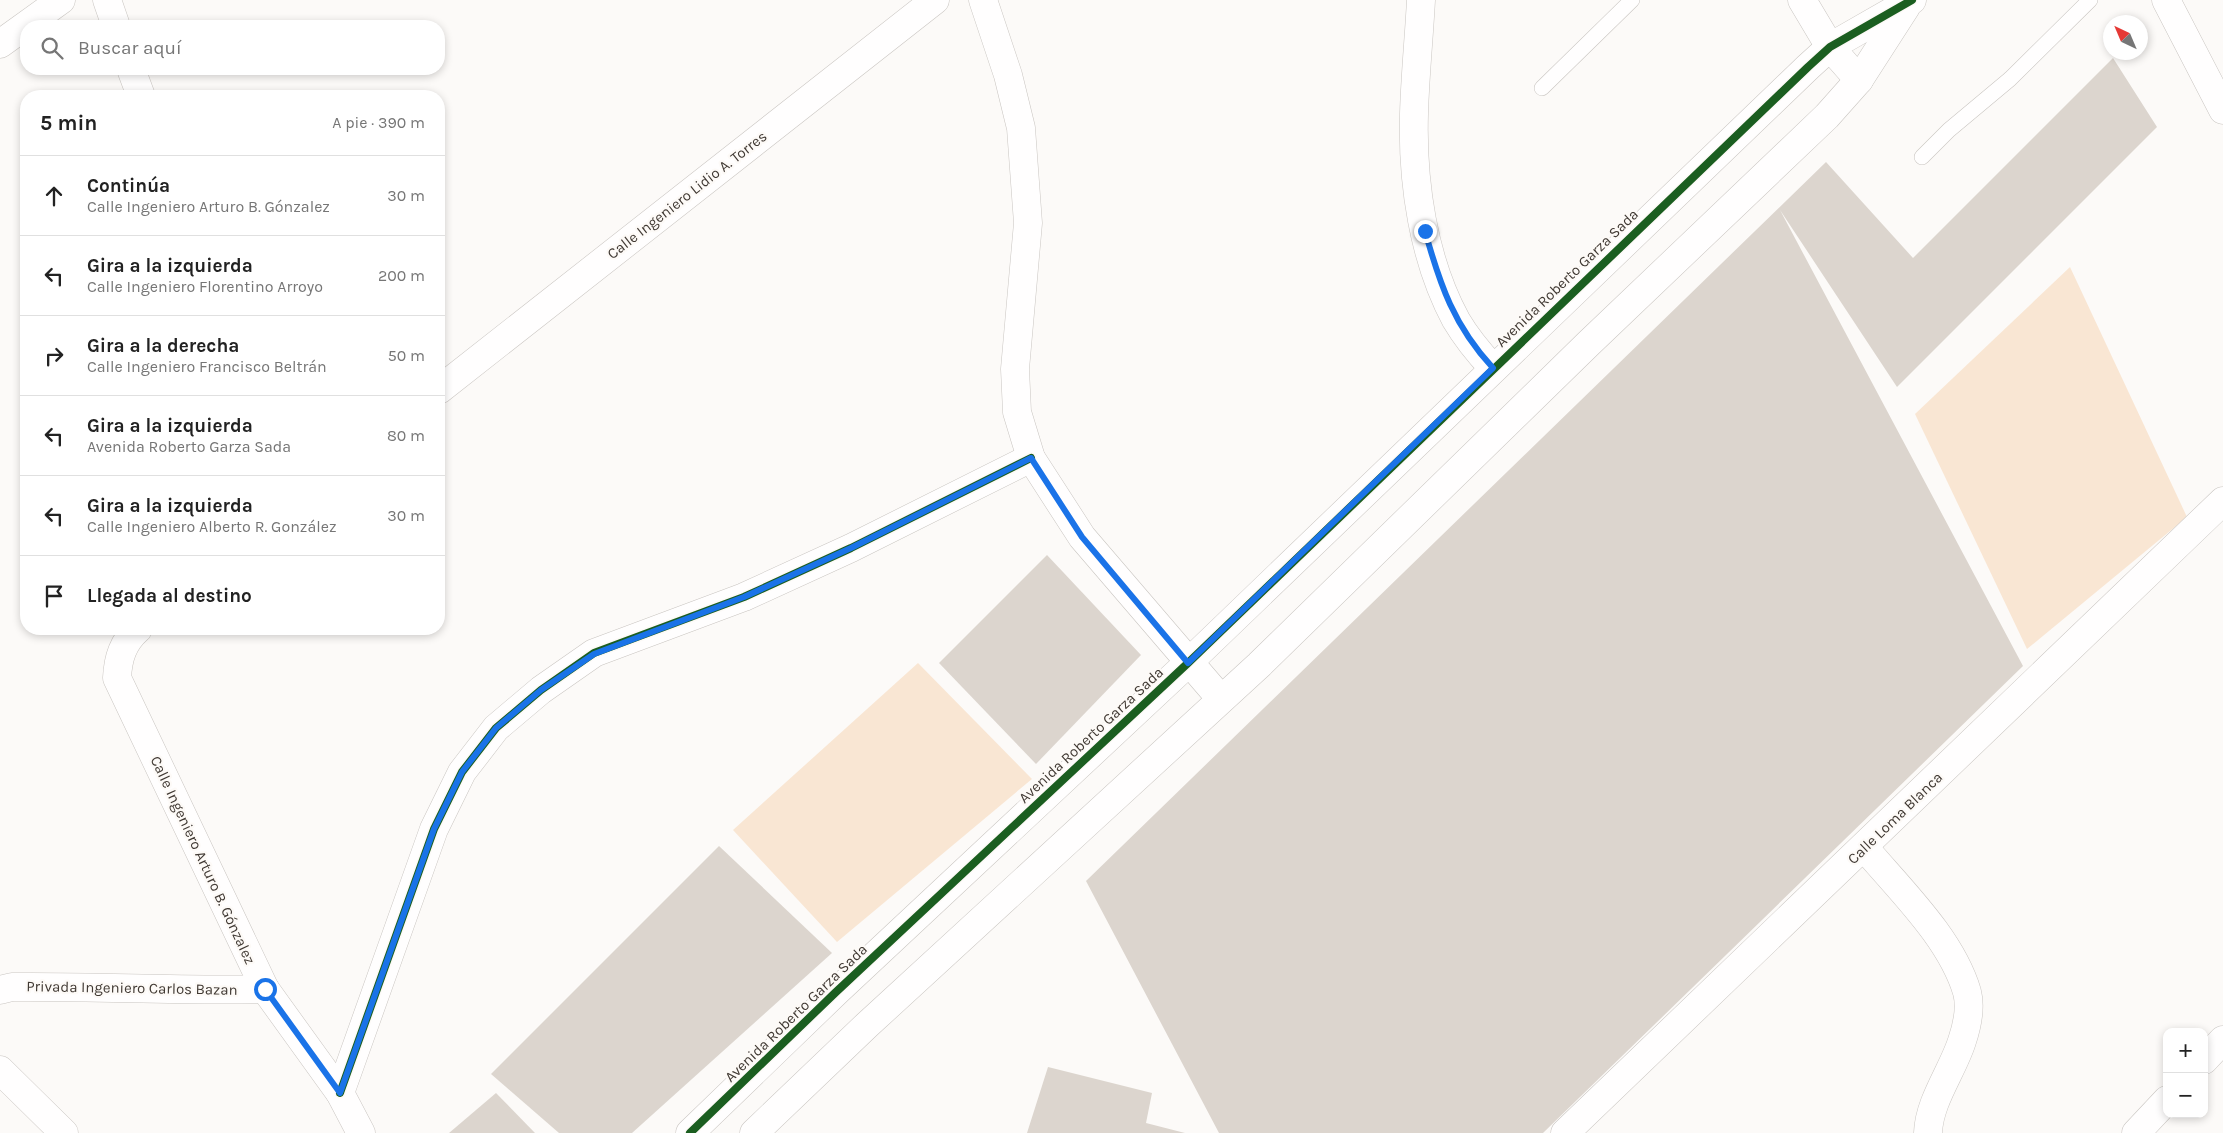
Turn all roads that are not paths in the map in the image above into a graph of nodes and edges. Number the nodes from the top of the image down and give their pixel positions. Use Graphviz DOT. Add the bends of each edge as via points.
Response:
graph roads {
  1 [pos="107,0"];
  2 [pos="935,0"];
  3 [pos="983,0"];
  4 [pos="1421,0"];
  5 [pos="1632,0"];
  6 [pos="1802,0"];
  7 [pos="2090,0"];
  8 [pos="2166,0"];
  9 [pos="59,1"];
  10 [pos="1910,2"];
  11 [pos="33,20"];
  12 [pos="114,20"];
  13 [pos="20,29"];
  14 [pos="0,44"];
  15 [pos="1830,47"];
  16 [pos="133,75"];
  17 [pos="1859,80"];
  18 [pos="1542,88"];
  19 [pos="139,90"];
  20 [pos="2223,110"];
  21 [pos="1922,157"];
  22 [pos="1493,368"];
  23 [pos="445,385"];
  24 [pos="1031,458"];
  25 [pos="2223,501"];
  26 [pos="133,635"];
  27 [pos="1188,663"];
  28 [pos="1221,699"];
  29 [pos="1864,847"];
  30 [pos="265,989"];
  31 [pos="0,990"];
  32 [pos="2223,1040"];
  33 [pos="2208,1056"];
  34 [pos="0,1070"];
  35 [pos="340,1093"];
  36 [pos="2163,1104"];
  37 [pos="64,1133"];
  38 [pos="361,1133"];
  39 [pos="690,1133"];
  40 [pos="754,1133"];
  41 [pos="1565,1133"];
  42 [pos="1928,1133"];
  43 [pos="2136,1133"];
  1 -- 12 [label="street"];
  2 -- 23 [label="street, Calle Ingeniero Lidio A. Torres"];
  3 -- 24 [label="street" via="1008,75 1021,128 1028,223 1014,369 1017,412"];
  4 -- 22 [label="street" via="1414,114 1416,178 1425,231 1440,284 1456,320"];
  5 -- 18 [label="lane"];
  6 -- 15 [label="street"];
  7 -- 21 [label="lane" via="2010,79"];
  8 -- 20 [label="street"];
  9 -- 11 [label="street"];
  10 -- 15 [label="street, Avenida Roberto Garza Sada"];
  10 -- 17 [label="street, Avenida Roberto Garza Sada"];
  13 -- 14 [label="street"];
  15 -- 17 [label="street"];
  15 -- 22 [label="street, Avenida Roberto Garza Sada"];
  16 -- 19 [label="street"];
  17 -- 28 [label="street, Avenida Roberto Garza Sada" via="1827,116"];
  22 -- 27 [label="street, Avenida Roberto Garza Sada"];
  24 -- 27 [label="street" via="1082,537"];
  24 -- 35 [label="street" via="860,544 744,597 594,654 541,690 496,728 462,772 434,829"];
  25 -- 29 [label="street, Calle Loma Blanca"];
  26 -- 30 [label="street, Calle Ingeniero Arturo B. Gónzalez" via="123,648 117,678"];
  27 -- 28 [label="street"];
  27 -- 39 [label="street, Avenida Roberto Garza Sada"];
  28 -- 40 [label="street, Avenida Roberto Garza Sada" via="874,1018"];
  29 -- 41 [label="street, Calle Loma Blanca"];
  29 -- 42 [label="street" via="1944,942 1967,992 1966,1030"];
  30 -- 31 [label="street, Privada Ingeniero Carlos Bazan" via="174,991 90,986"];
  30 -- 35 [label="street, Calle Ingeniero Arturo B. Gónzalez"];
  32 -- 33 [label="street"];
  34 -- 37 [label="street"];
  35 -- 38 [label="street, Calle Ingeniero Arturo B. Gónzalez"];
  36 -- 43 [label="street"];
}
